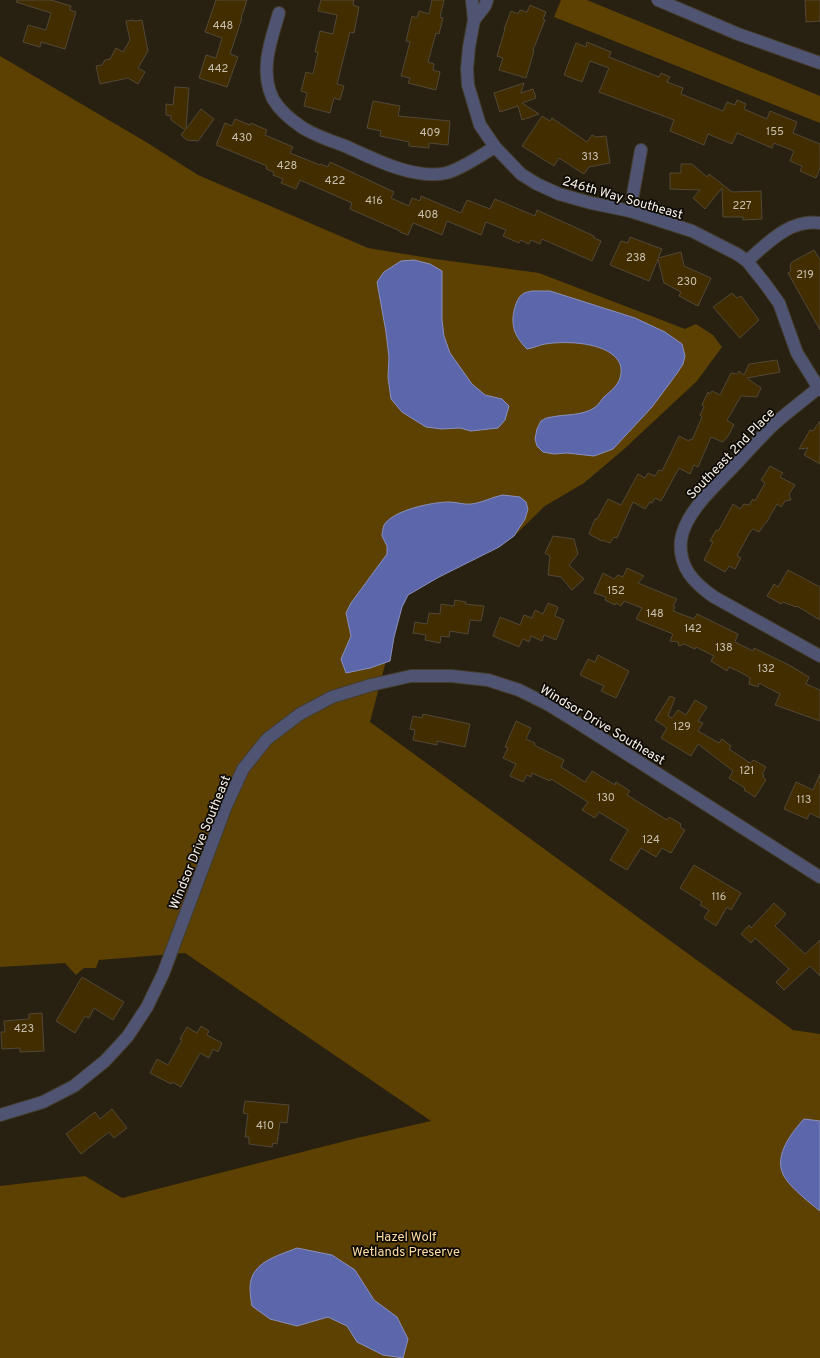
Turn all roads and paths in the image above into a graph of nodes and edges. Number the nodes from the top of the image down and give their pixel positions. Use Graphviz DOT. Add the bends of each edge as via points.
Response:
graph roads {
  1 [pos="472,0"];
  2 [pos="487,0"];
  3 [pos="658,0"];
  4 [pos="279,13"];
  5 [pos="474,20"];
  6 [pos="820,63"];
  7 [pos="495,147"];
  8 [pos="641,150"];
  9 [pos="630,211"];
  10 [pos="820,223"];
  11 [pos="747,261"];
  12 [pos="819,389"];
  13 [pos="820,656"];
  14 [pos="820,877"];
  15 [pos="0,1115"];
  1 -- 5 [label="street"];
  2 -- 5 [label="street"];
  3 -- 6 [label="street" via="738,34"];
  4 -- 7 [label="street" via="268,53 268,84 273,98 284,114 304,128 392,166 427,174 446,172 464,165"];
  5 -- 7 [label="street, 246th Way Southeast" via="469,47 468,85 480,125"];
  7 -- 9 [label="street, 246th Way Southeast" via="522,174 537,184 559,194"];
  8 -- 9 [label="street"];
  9 -- 11 [label="street, 246th Way Southeast" via="692,231"];
  10 -- 11 [label="street" via="791,226 776,235"];
  11 -- 12 [label="street, 246th Way Southeast" via="779,303 797,353"];
  12 -- 13 [label="street, Southeast 2nd Place" via="771,427 704,499 685,526 681,551 686,569 703,589"];
  14 -- 15 [label="street, Windsor Drive Southeast" via="575,721 519,690 488,680 451,676 411,676 371,685 332,697 300,714 267,739 243,769 226,806 163,974 148,1006 128,1036 105,1062 74,1086 43,1102"];
}
